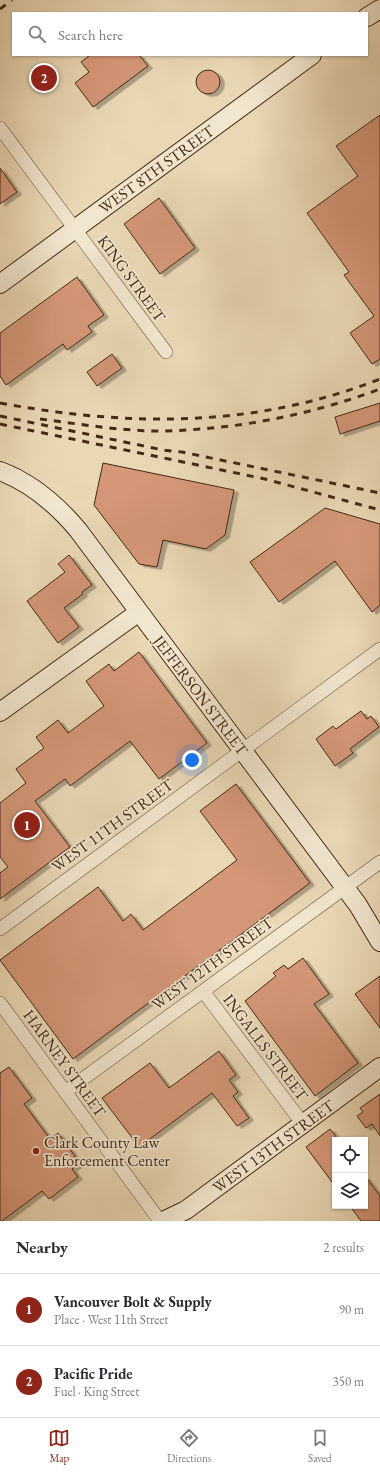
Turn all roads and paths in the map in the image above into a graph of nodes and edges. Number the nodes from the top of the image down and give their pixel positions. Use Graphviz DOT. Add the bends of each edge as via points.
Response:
graph roads {
  1 [pos="380,9"];
  2 [pos="368,16"];
  3 [pos="311,56"];
  4 [pos="0,128"];
  5 [pos="75,229"];
  6 [pos="0,284"];
  7 [pos="166,352"];
  8 [pos="0,471"];
  9 [pos="139,612"];
  10 [pos="380,650"];
  11 [pos="0,712"];
  12 [pos="242,751"];
  13 [pos="380,862"];
  14 [pos="344,888"];
  15 [pos="0,929"];
  16 [pos="380,942"];
  17 [pos="203,991"];
  18 [pos="0,1003"];
  19 [pos="380,1067"];
  20 [pos="65,1092"];
  21 [pos="303,1124"];
  22 [pos="160,1221"];
  23 [pos="163,1221"];
  1 -- 2 [label="street"];
  3 -- 5 [label="street, WEST 8TH STREET"];
  4 -- 5 [label="street, KING STREET"];
  5 -- 6 [label="street, WEST 8TH STREET"];
  5 -- 7 [label="street, KING STREET"];
  8 -- 9 [label="street, JEFFERSON STREET" via="32,488 65,515"];
  9 -- 11 [label="street"];
  9 -- 12 [label="street, JEFFERSON STREET"];
  10 -- 12 [label="street, WEST 11TH STREET"];
  12 -- 14 [label="street, JEFFERSON STREET"];
  12 -- 15 [label="street, WEST 11TH STREET"];
  13 -- 14 [label="street, WEST 12TH STREET"];
  14 -- 16 [label="street, JEFFERSON STREET" via="358,905"];
  14 -- 17 [label="street, WEST 12TH STREET"];
  17 -- 20 [label="street, WEST 12TH STREET"];
  17 -- 21 [label="street, INGALLS STREET"];
  18 -- 20 [label="street, HARNEY STREET"];
  19 -- 21 [label="street, WEST 13TH STREET"];
  20 -- 22 [label="street, HARNEY STREET"];
  21 -- 23 [label="street, WEST 13TH STREET" via="186,1210"];
}
